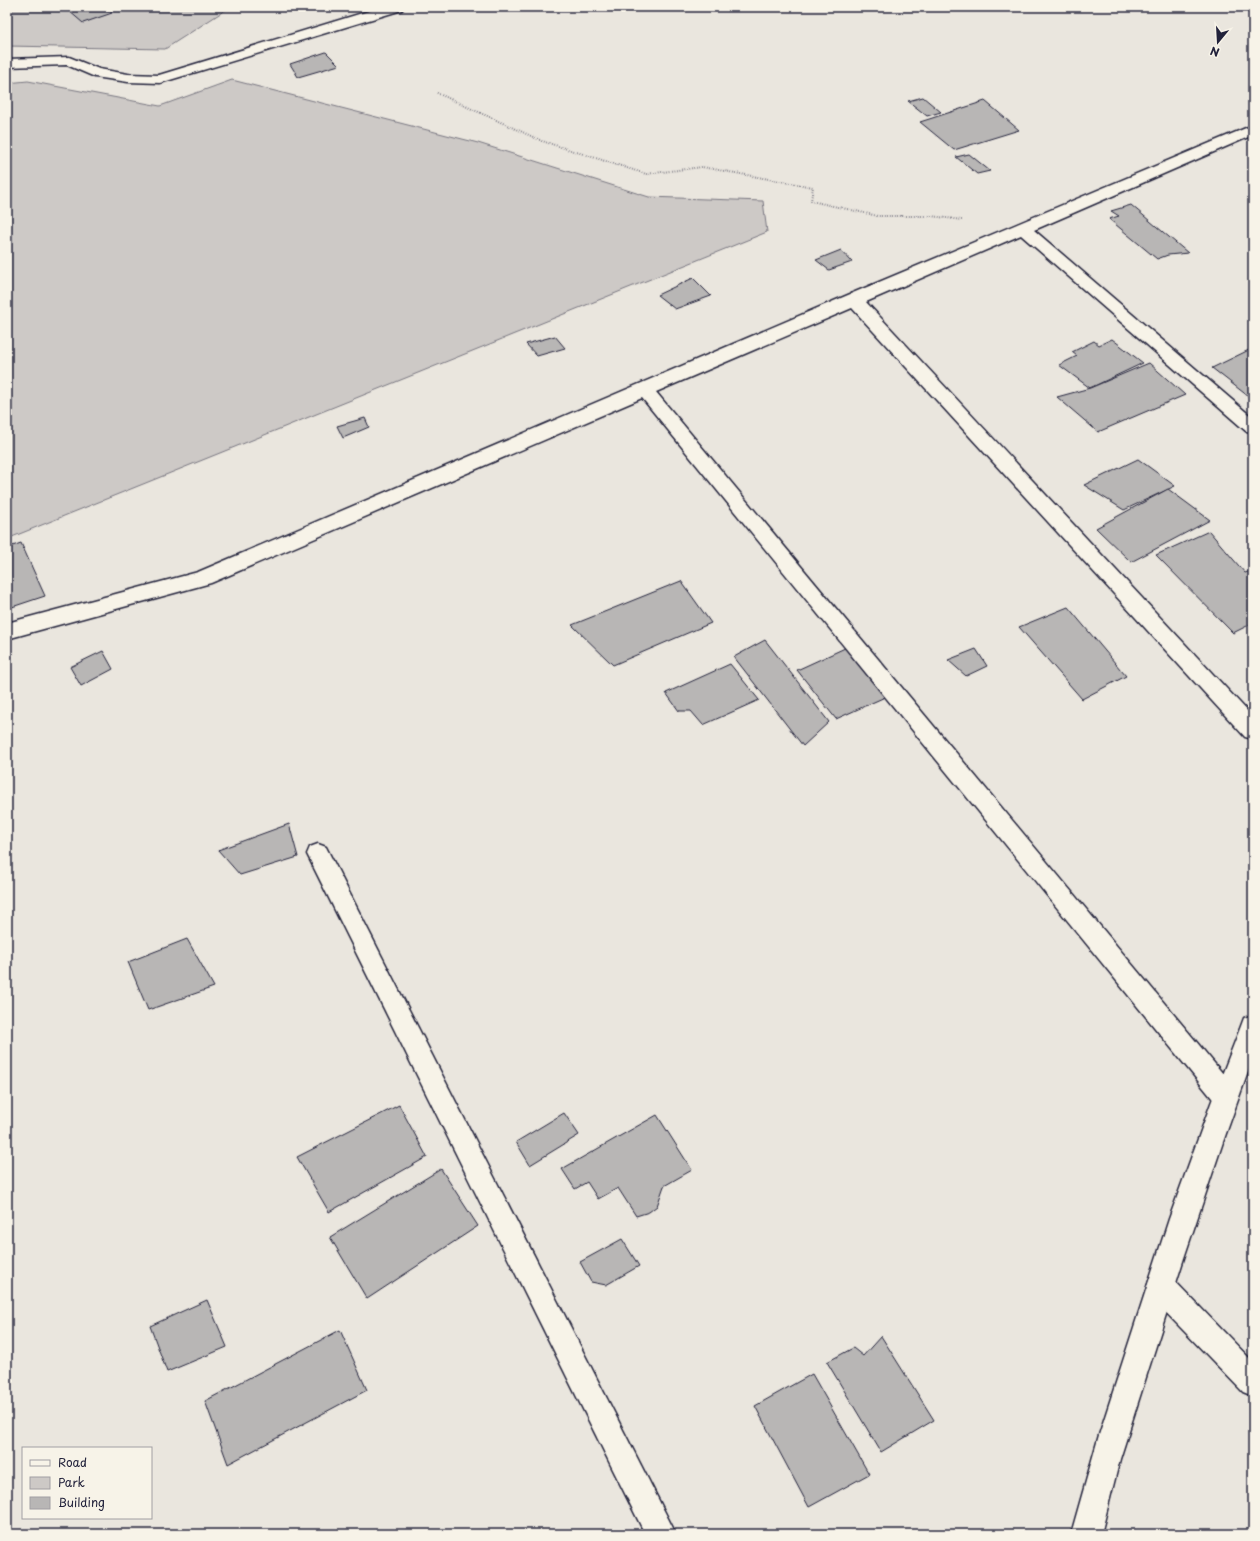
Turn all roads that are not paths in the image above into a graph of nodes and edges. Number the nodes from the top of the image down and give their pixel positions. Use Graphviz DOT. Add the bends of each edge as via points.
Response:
graph roads {
  1 [pos="397,7"];
  2 [pos="7,63"];
  3 [pos="1253,130"];
  4 [pos="1022,228"];
  5 [pos="854,299"];
  6 [pos="644,389"];
  7 [pos="1253,428"];
  8 [pos="7,631"];
  9 [pos="1253,730"];
  10 [pos="318,854"];
  11 [pos="1253,1026"];
  12 [pos="1225,1095"];
  13 [pos="1161,1287"];
  14 [pos="1253,1382"];
  15 [pos="661,1534"];
  16 [pos="1086,1534"];
  1 -- 2 [label="street" via="160,79 95,73 69,61"];
  3 -- 4 [label="street"];
  4 -- 5 [label="street"];
  4 -- 7 [label="street"];
  5 -- 6 [label="street"];
  5 -- 9 [label="street"];
  6 -- 8 [label="street" via="204,578"];
  6 -- 12 [label="street"];
  10 -- 15 [label="street"];
  11 -- 12 [label="street"];
  12 -- 13 [label="street"];
  13 -- 14 [label="street"];
  13 -- 16 [label="street" via="1095,1495"];
}
